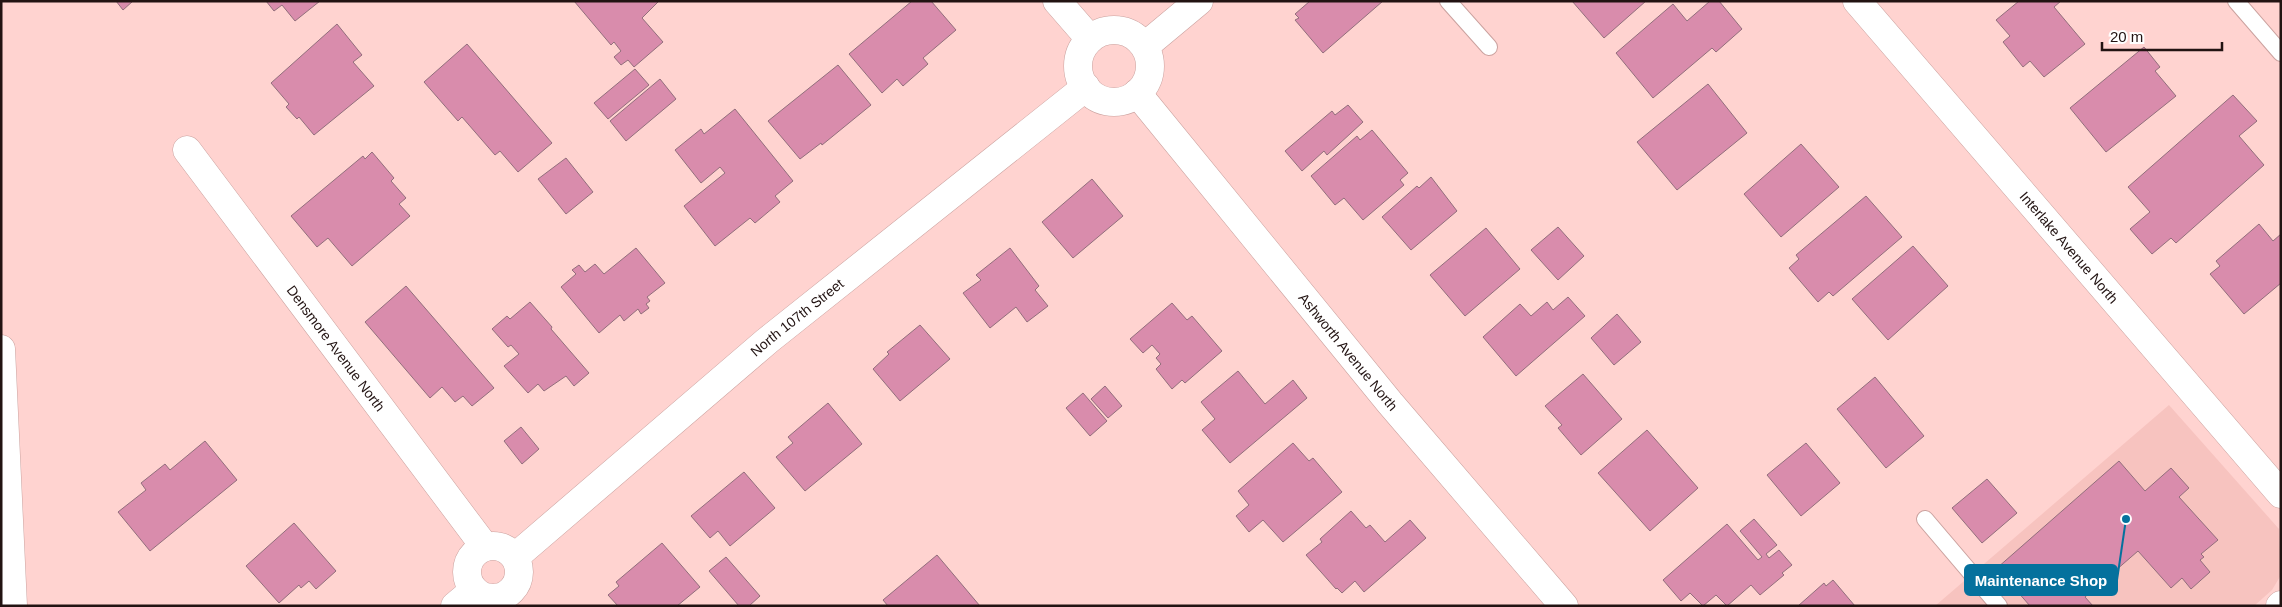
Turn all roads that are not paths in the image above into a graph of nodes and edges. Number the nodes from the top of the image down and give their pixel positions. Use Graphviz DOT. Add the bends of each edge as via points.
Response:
graph roads {
  1 [pos="1057,1"];
  2 [pos="1199,1"];
  3 [pos="1448,1"];
  4 [pos="1857,1"];
  5 [pos="2236,1"];
  6 [pos="1090,39"];
  7 [pos="1144,46"];
  8 [pos="1489,47"];
  9 [pos="2281,53"];
  10 [pos="1086,87"];
  11 [pos="1137,93"];
  12 [pos="187,150"];
  13 [pos="1,349"];
  14 [pos="2281,494"];
  15 [pos="1926,519"];
  16 [pos="485,547"];
  17 [pos="514,557"];
  18 [pos="464,598"];
  19 [pos="504,601"];
  20 [pos="12,606"];
  21 [pos="1564,606"];
  22 [pos="1999,606"];
  1 -- 6 [label="street"];
  2 -- 7 [label="street"];
  3 -- 8 [label="lane"];
  4 -- 14 [label="street, Interlake Avenue North"];
  5 -- 9 [label="lane"];
  6 -- 7 [label="street" via="1112,30 1125,31"];
  6 -- 10 [label="street" via="1082,49 1079,62 1079,72"];
  7 -- 11 [label="street" via="1150,58 1150,70 1147,81"];
  10 -- 11 [label="street" via="1099,98 1110,101 1121,101"];
  10 -- 17 [label="street, North 107th Street" via="766,341"];
  11 -- 21 [label="street, Ashworth Avenue North" via="1390,403"];
  12 -- 16 [label="street, Densmore Avenue North"];
  13 -- 20 [label="street"];
  15 -- 22 [label="lane"];
  16 -- 17 [label="street" via="503,547"];
  16 -- 18 [label="street" via="471,558"];
  17 -- 19 [label="street" via="520,577"];
  18 -- 19 [label="street"];
}
